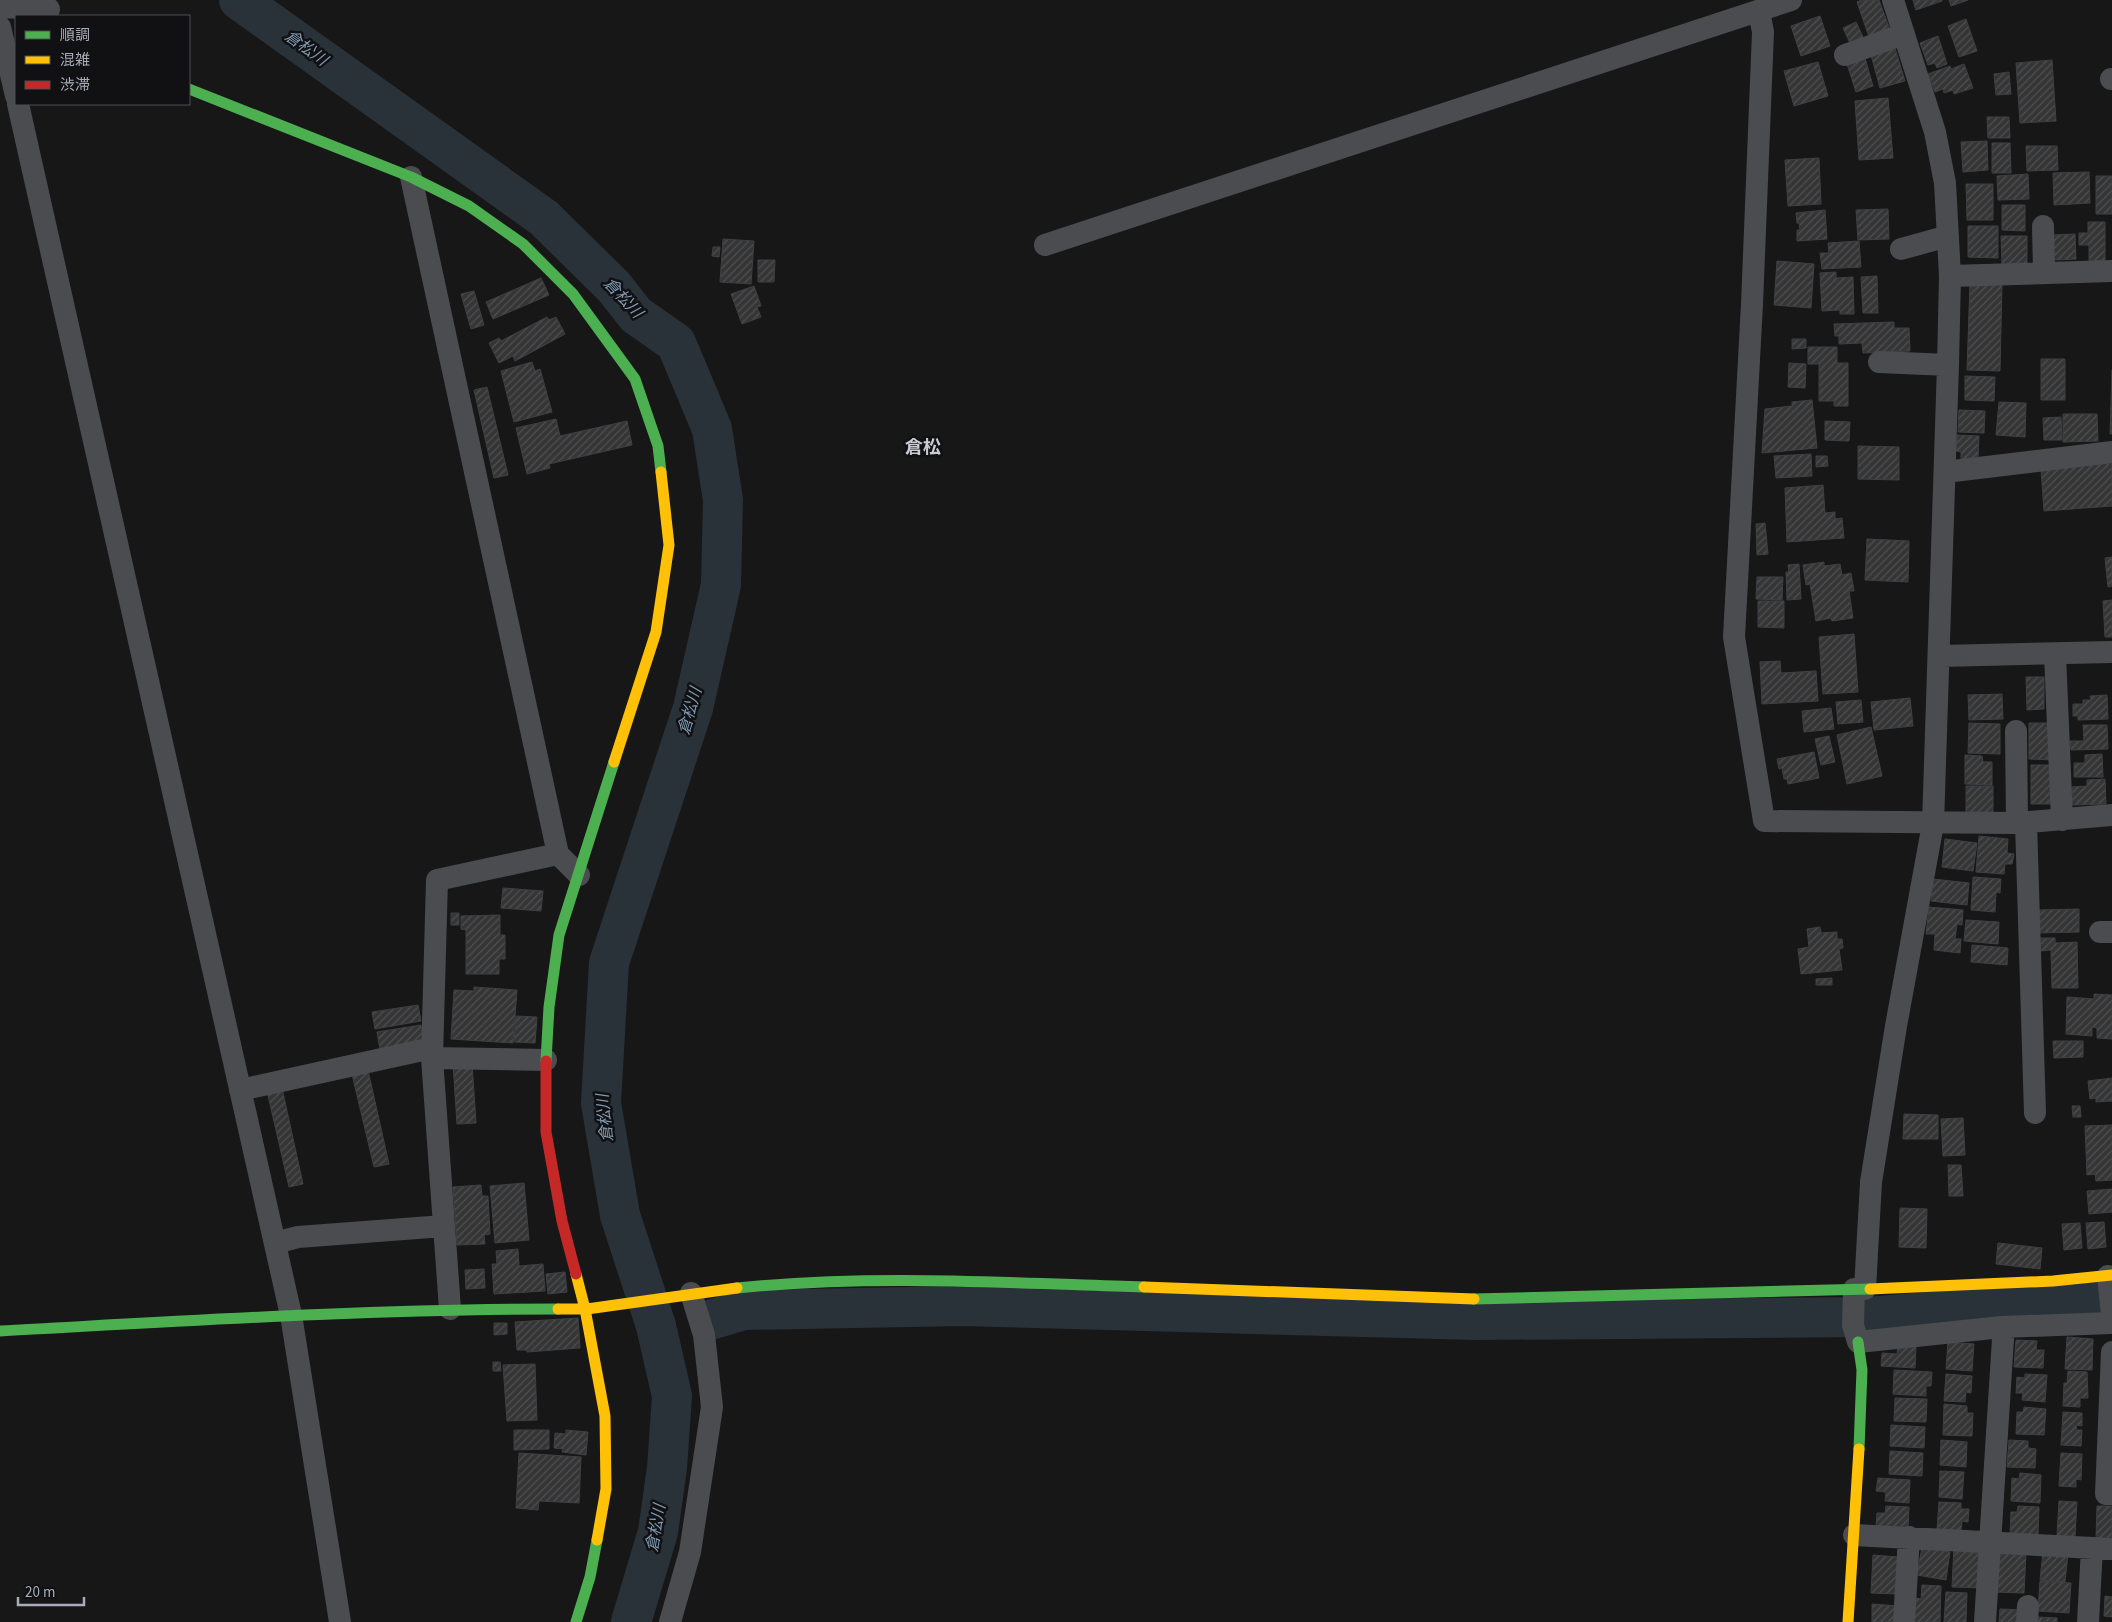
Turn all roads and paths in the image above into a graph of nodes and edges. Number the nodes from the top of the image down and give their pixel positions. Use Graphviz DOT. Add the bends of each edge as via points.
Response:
graph roads {
  1 [pos="1791,0"];
  2 [pos="1893,0"];
  3 [pos="0,6"];
  4 [pos="52,8"];
  5 [pos="1759,11"];
  6 [pos="0,27"];
  7 [pos="1904,34"];
  8 [pos="1845,55"];
  9 [pos="190,89"];
  10 [pos="15,92"];
  11 [pos="18,105"];
  12 [pos="411,177"];
  13 [pos="2042,226"];
  14 [pos="1948,236"];
  15 [pos="1045,245"];
  16 [pos="1901,249"];
  17 [pos="2112,271"];
  18 [pos="2044,272"];
  19 [pos="1950,276"];
  20 [pos="1878,362"];
  21 [pos="1948,365"];
  22 [pos="2112,452"];
  23 [pos="1945,472"];
  24 [pos="2112,652"];
  25 [pos="2055,654"];
  26 [pos="1940,656"];
  27 [pos="2016,731"];
  28 [pos="2112,815"];
  29 [pos="2062,820"];
  30 [pos="2021,823"];
  31 [pos="1933,824"];
  32 [pos="558,854"];
  33 [pos="578,875"];
  34 [pos="432,1053"];
  35 [pos="546,1060"];
  36 [pos="240,1090"];
  37 [pos="2036,1112"];
  38 [pos="444,1226"];
  39 [pos="274,1243"];
  40 [pos="690,1293"];
  41 [pos="1857,1294"];
  42 [pos="2111,1297"];
  43 [pos="450,1309"];
  44 [pos="586,1309"];
  45 [pos="290,1315"];
  46 [pos="2002,1328"];
  47 [pos="0,1331"];
  48 [pos="1855,1334"];
  49 [pos="2112,1352"];
  50 [pos="2112,1494"];
  51 [pos="1854,1535"];
  52 [pos="1909,1537"];
  53 [pos="1990,1542"];
  54 [pos="2102,1549"];
  55 [pos="340,1622"];
  56 [pos="576,1622"];
  57 [pos="670,1622"];
  58 [pos="1848,1622"];
  59 [pos="1904,1622"];
  60 [pos="1985,1622"];
  61 [pos="2088,1622"];
  1 -- 5 [label="street"];
  2 -- 7 [label="street"];
  3 -- 4 [label="street"];
  5 -- 15 [label="street"];
  5 -- 31 [label="street" via="1763,32 1734,637 1764,820"];
  6 -- 10 [label="street"];
  7 -- 8 [label="street"];
  7 -- 14 [label="street" via="1935,132 1945,183"];
  9 -- 12 [label="street"];
  11 -- 36 [label="street"];
  12 -- 32 [label="street"];
  12 -- 33 [label="street" via="469,206 523,244 573,294 635,379 658,446 669,545 656,632"];
  13 -- 18 [label="street"];
  14 -- 16 [label="street"];
  14 -- 19 [label="street"];
  17 -- 18 [label="street"];
  18 -- 19 [label="street"];
  19 -- 21 [label="street"];
  20 -- 21 [label="street"];
  21 -- 23 [label="street"];
  22 -- 23 [label="street"];
  23 -- 26 [label="street"];
  24 -- 25 [label="street"];
  25 -- 26 [label="street"];
  25 -- 29 [label="street"];
  26 -- 31 [label="street"];
  27 -- 30 [label="street"];
  28 -- 29 [label="street"];
  29 -- 30 [label="street"];
  30 -- 31 [label="street"];
  30 -- 37 [label="street"];
  31 -- 41 [label="street" via="1896,1026"];
  32 -- 33 [label="street"];
  32 -- 34 [label="street" via="437,880"];
  33 -- 35 [label="street" via="559,935"];
  34 -- 35 [label="street"];
  34 -- 36 [label="street"];
  34 -- 38 [label="street"];
  35 -- 44 [label="street" via="546,1132 562,1221"];
  36 -- 39 [label="street"];
  38 -- 39 [label="street" via="298,1237"];
  38 -- 43 [label="street"];
  39 -- 45 [label="street"];
  40 -- 41 [label="street" via="783,1283 845,1281 991,1282 1483,1299"];
  40 -- 44 [label="street"];
  40 -- 57 [label="street" via="704,1335 712,1407 690,1552"];
  41 -- 42 [label="street" via="2053,1281"];
  41 -- 48 [label="street"];
  42 -- 46 [label="street"];
  43 -- 44 [label="street"];
  43 -- 45 [label="street"];
  44 -- 56 [label="street" via="605,1416 606,1488 590,1577"];
  45 -- 47 [label="street"];
  45 -- 55 [label="street"];
  46 -- 48 [label="street"];
  46 -- 53 [label="street"];
  48 -- 51 [label="street" via="1862,1370 1862,1398"];
  49 -- 50 [label="street" via="2106,1494"];
  51 -- 52 [label="street"];
  51 -- 58 [label="street"];
  52 -- 53 [label="street"];
  52 -- 59 [label="street"];
  53 -- 54 [label="street"];
  53 -- 60 [label="street"];
  54 -- 61 [label="street"];
}
